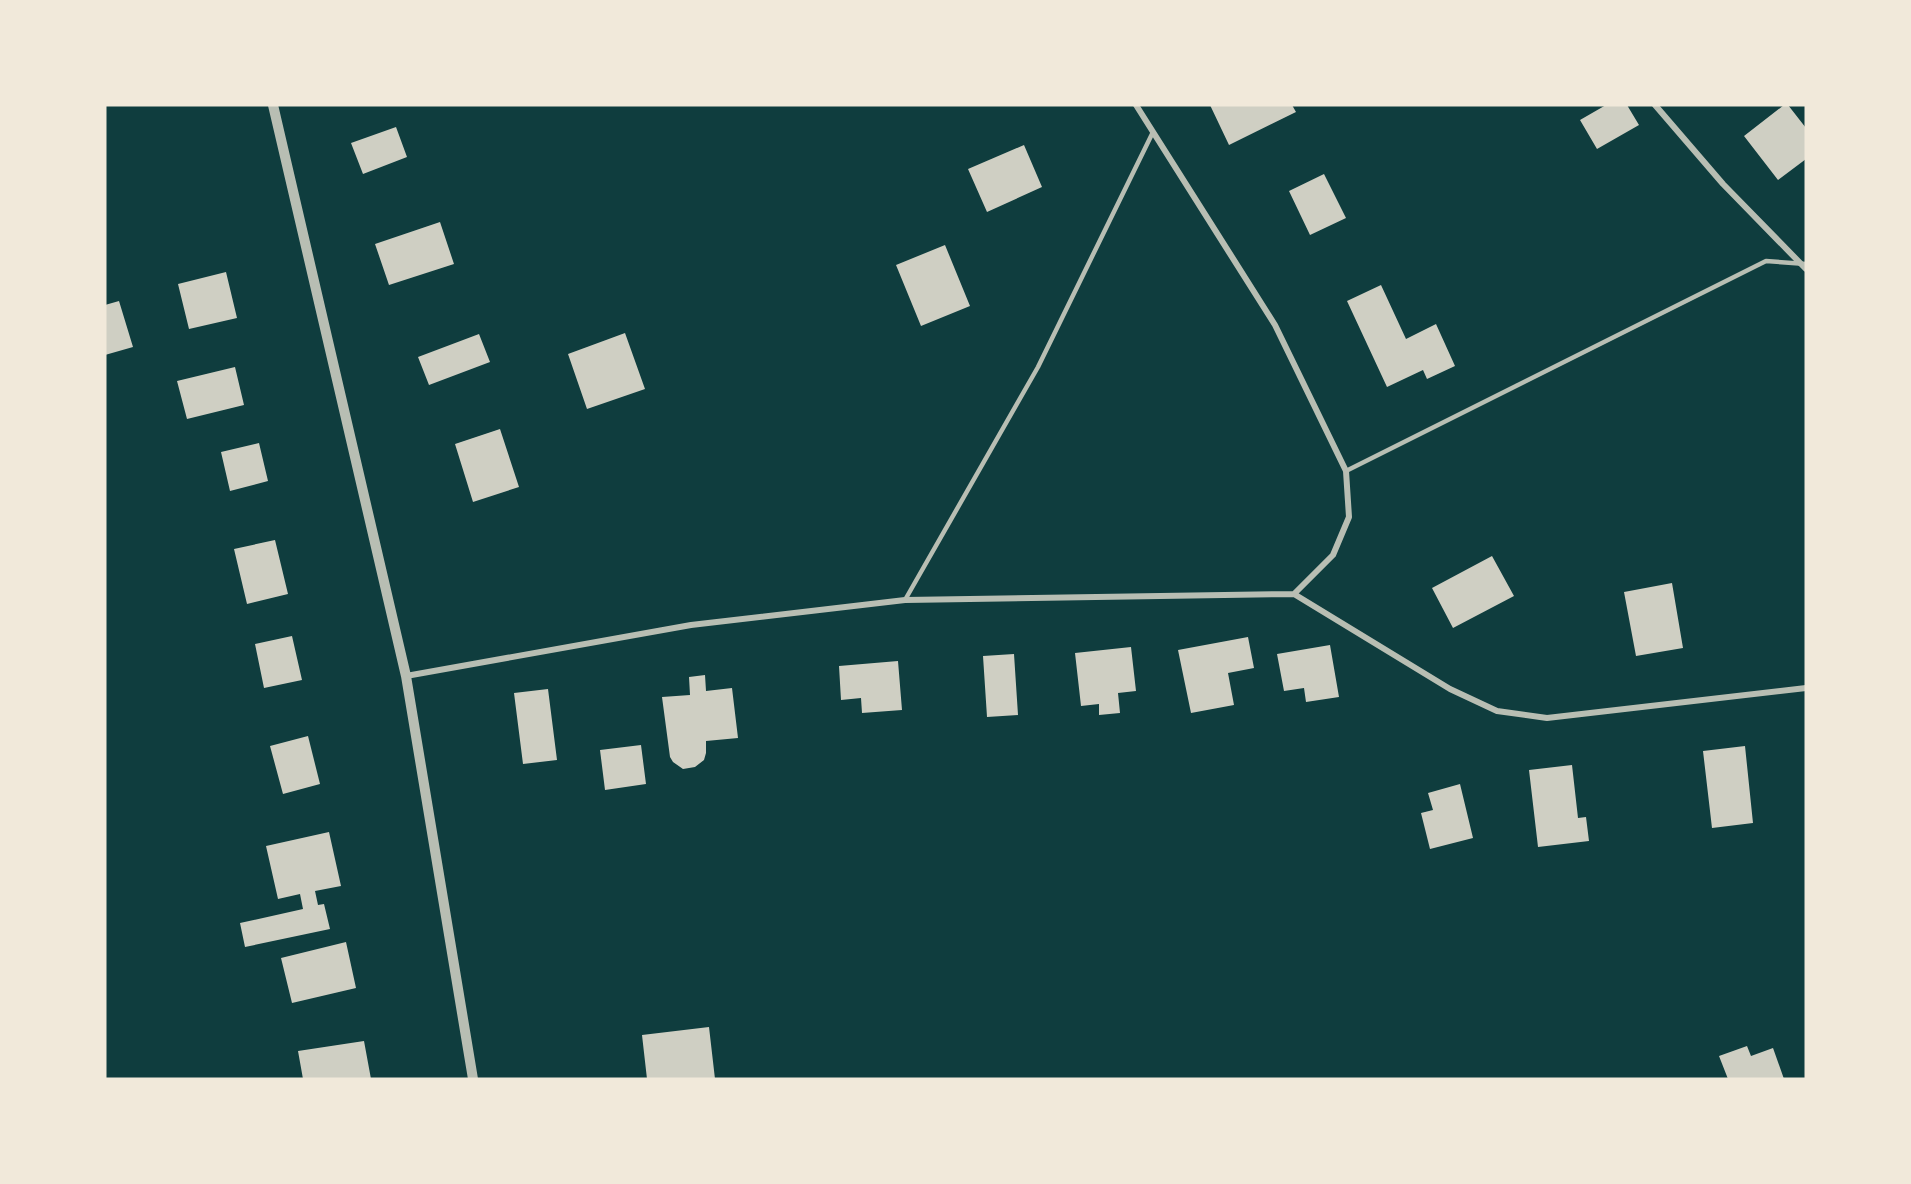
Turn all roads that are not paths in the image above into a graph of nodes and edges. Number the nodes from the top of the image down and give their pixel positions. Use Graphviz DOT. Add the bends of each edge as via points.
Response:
graph roads {
  1 [pos="273,105"];
  2 [pos="1136,105"];
  3 [pos="1655,105"];
  4 [pos="1153,132"];
  5 [pos="1805,265"];
  6 [pos="1346,471"];
  7 [pos="1294,594"];
  8 [pos="905,600"];
  9 [pos="406,676"];
  10 [pos="1806,688"];
  11 [pos="473,1079"];
  1 -- 9 [label="street"];
  2 -- 4 [label="street"];
  3 -- 5 [label="street" via="1723,184"];
  4 -- 6 [label="street" via="1275,325"];
  4 -- 8 [label="lane" via="1038,367"];
  5 -- 6 [label="lane" via="1766,261"];
  6 -- 7 [label="street" via="1350,517 1333,555"];
  7 -- 8 [label="street"];
  7 -- 10 [label="street" via="1450,688 1497,711 1547,718"];
  8 -- 9 [label="street" via="691,625"];
  9 -- 11 [label="street"];
}
